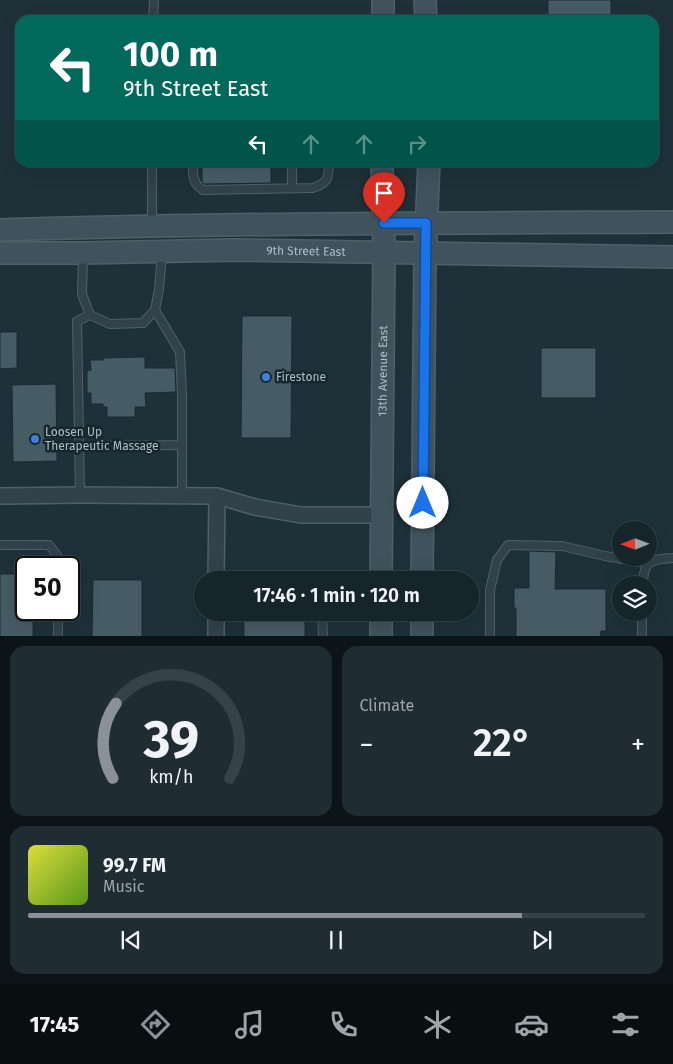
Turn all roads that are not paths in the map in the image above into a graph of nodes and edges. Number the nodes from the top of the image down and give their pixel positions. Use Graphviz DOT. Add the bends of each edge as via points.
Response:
graph roads {
  1 [pos="154,0"];
  2 [pos="383,0"];
  3 [pos="425,0"];
  4 [pos="154,15"];
  5 [pos="383,15"];
  6 [pos="426,15"];
  7 [pos="152,167"];
  8 [pos="193,167"];
  9 [pos="292,167"];
  10 [pos="329,167"];
  11 [pos="382,167"];
  12 [pos="429,167"];
  13 [pos="292,188"];
  14 [pos="673,222"];
  15 [pos="384,223"];
  16 [pos="426,223"];
  17 [pos="152,226"];
  18 [pos="0,230"];
  19 [pos="163,252"];
  20 [pos="0,253"];
  21 [pos="384,253"];
  22 [pos="83,254"];
  23 [pos="425,254"];
  24 [pos="673,257"];
  25 [pos="155,310"];
  26 [pos="90,315"];
  27 [pos="79,446"];
  28 [pos="182,446"];
  29 [pos="80,495"];
  30 [pos="0,496"];
  31 [pos="182,496"];
  32 [pos="217,496"];
  33 [pos="382,515"];
  34 [pos="0,545"];
  35 [pos="57,556"];
  36 [pos="612,557"];
  37 [pos="673,558"];
  38 [pos="658,559"];
  39 [pos="216,571"];
  40 [pos="381,571"];
  41 [pos="422,571"];
  42 [pos="58,621"];
  43 [pos="216,621"];
  44 [pos="322,621"];
  45 [pos="381,621"];
  46 [pos="422,621"];
  47 [pos="642,621"];
  48 [pos="58,636"];
  49 [pos="216,636"];
  50 [pos="323,636"];
  51 [pos="381,636"];
  52 [pos="422,636"];
  53 [pos="490,636"];
  54 [pos="642,636"];
  1 -- 4 [label="lane"];
  2 -- 5 [label="main road"];
  3 -- 6 [label="main road"];
  7 -- 17 [label="lane"];
  8 -- 13 [label="lane" via="193,179 203,190"];
  9 -- 13 [label="lane"];
  10 -- 13 [label="lane" via="329,175 323,185"];
  11 -- 15 [label="main road, 13th Avenue East"];
  12 -- 16 [label="main road"];
  14 -- 16 [label="main road"];
  15 -- 16 [label="main road"];
  15 -- 17 [label="main road"];
  15 -- 21 [label="main road, 13th Avenue East"];
  16 -- 23 [label="main road"];
  17 -- 18 [label="main road"];
  19 -- 21 [label="main road, 9th Street East"];
  19 -- 22 [label="main road, 9th Street East"];
  19 -- 25 [label="lane"];
  20 -- 22 [label="main road, 9th Street East"];
  21 -- 23 [label="main road, 9th Street East"];
  21 -- 33 [label="main road, 13th Avenue East"];
  22 -- 26 [label="lane" via="82,294"];
  23 -- 24 [label="main road, 9th Street East"];
  23 -- 41 [label="main road"];
  25 -- 26 [label="lane" via="143,322 110,324"];
  25 -- 28 [label="lane" via="180,352"];
  26 -- 27 [label="lane" via="77,320"];
  27 -- 28 [label="lane"];
  27 -- 29 [label="lane"];
  28 -- 31 [label="lane"];
  29 -- 30 [label="street"];
  29 -- 31 [label="street"];
  31 -- 32 [label="street"];
  32 -- 33 [label="street" via="301,515"];
  32 -- 39 [label="street"];
  33 -- 40 [label="main road, 13th Avenue East"];
  34 -- 35 [label="lane" via="49,545"];
  36 -- 53 [label="lane" via="562,546 508,545 497,560 490,590"];
  37 -- 38 [label="lane"];
  42 -- 48 [label="lane"];
  43 -- 49 [label="street"];
  44 -- 50 [label="lane"];
  45 -- 51 [label="main road"];
  46 -- 52 [label="main road"];
  47 -- 54 [label="lane"];
}
